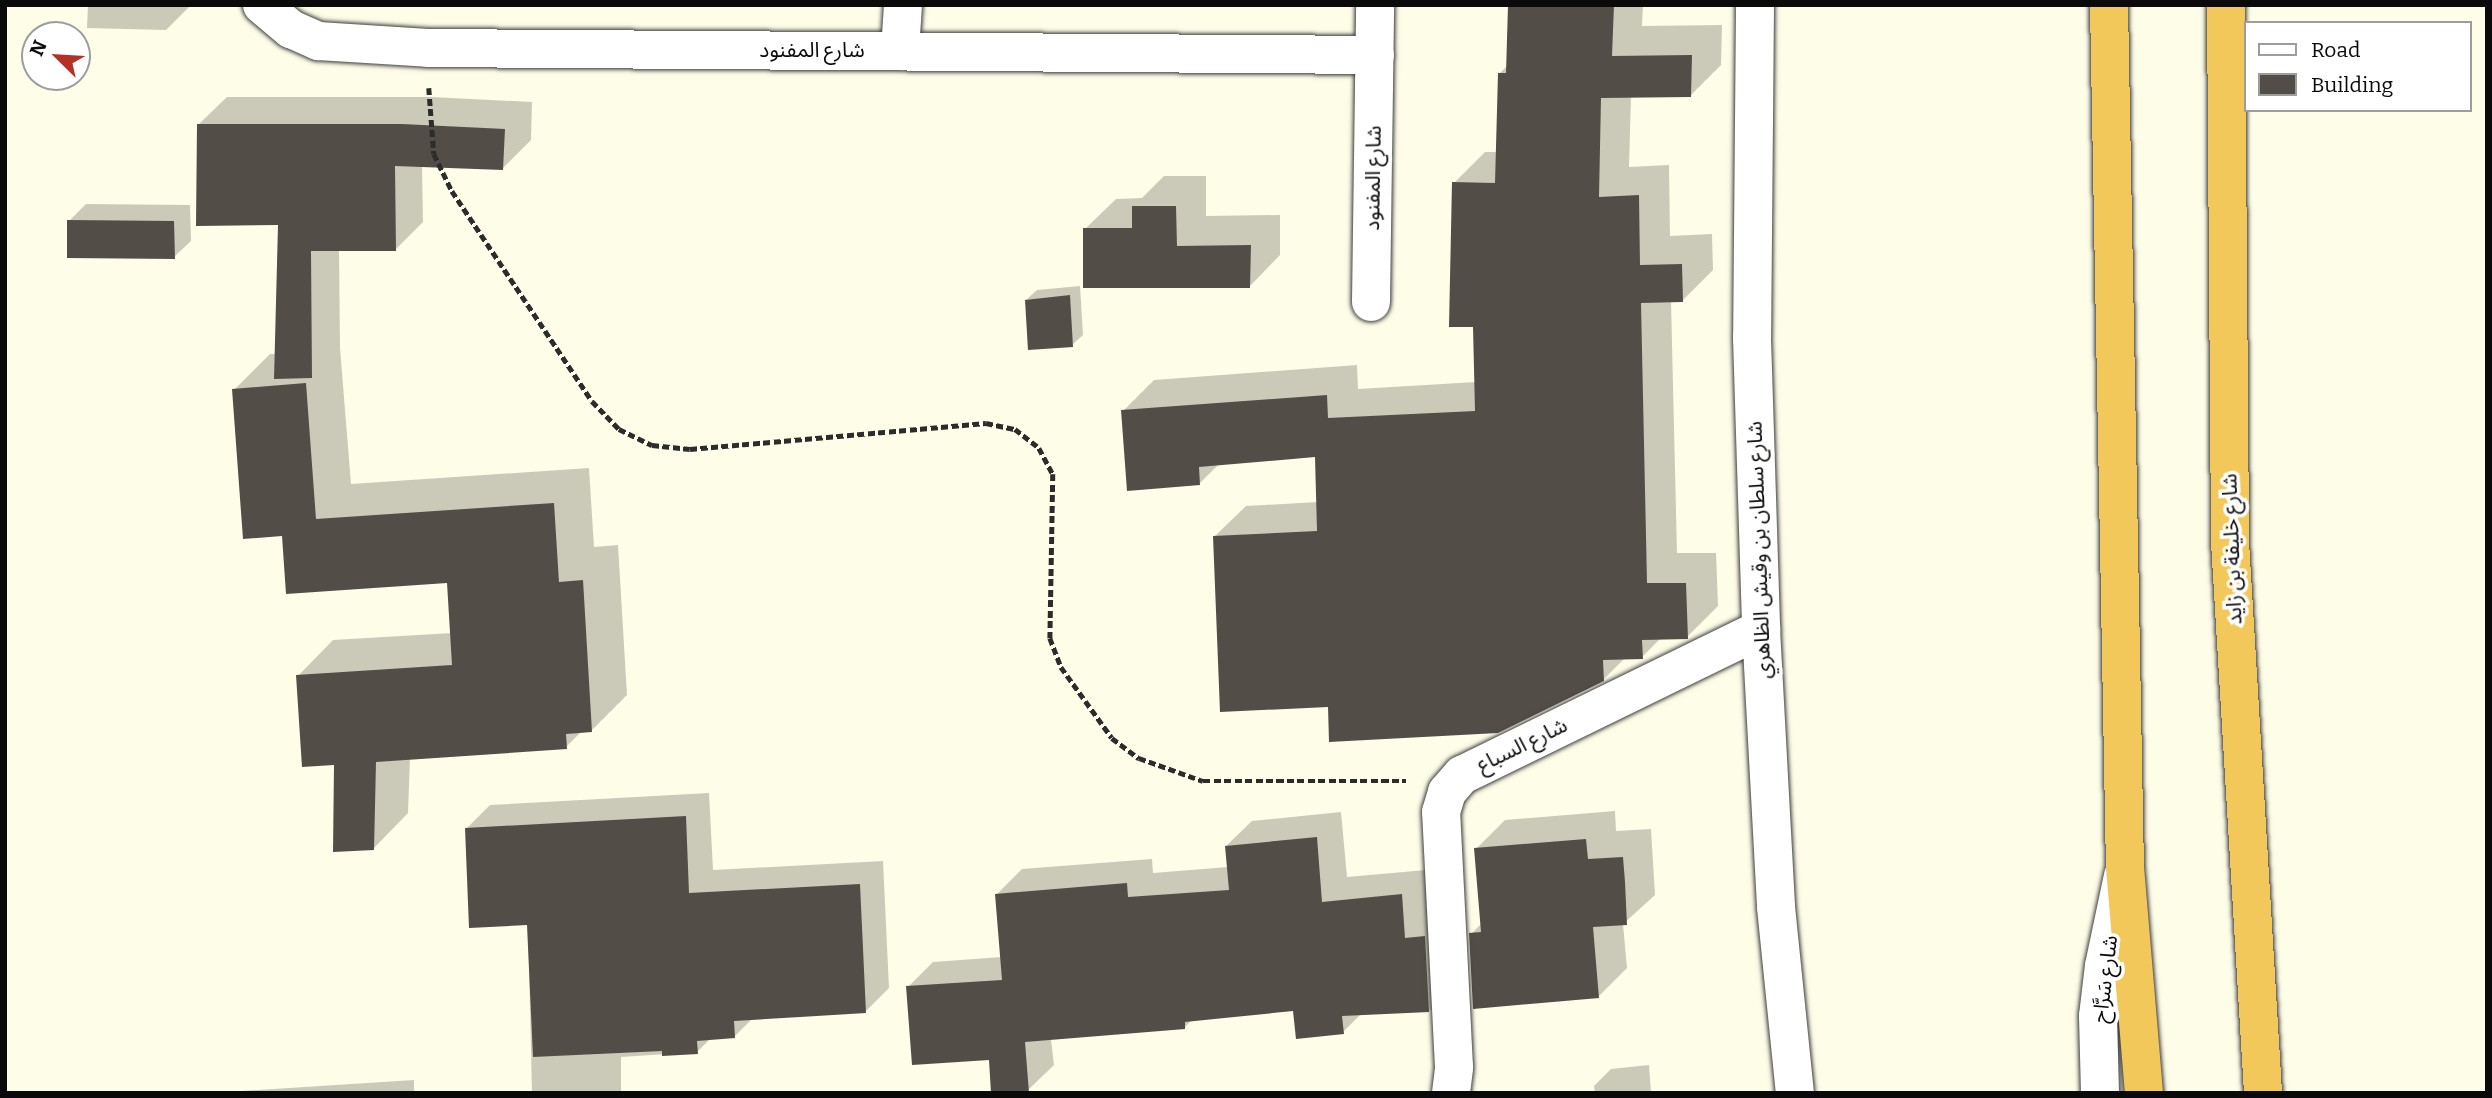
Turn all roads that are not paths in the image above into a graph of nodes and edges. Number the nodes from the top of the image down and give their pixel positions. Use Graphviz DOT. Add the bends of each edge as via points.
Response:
graph roads {
  1 [pos="262,5"];
  2 [pos="903,5"];
  3 [pos="1375,5"];
  4 [pos="1755,5"];
  5 [pos="2109,5"];
  6 [pos="2226,5"];
  7 [pos="900,51"];
  8 [pos="1375,55"];
  9 [pos="1371,302"];
  10 [pos="1761,629"];
  11 [pos="2125,867"];
  12 [pos="1451,1093"];
  13 [pos="1795,1093"];
  14 [pos="2100,1093"];
  15 [pos="2144,1093"];
  16 [pos="2263,1093"];
  1 -- 7 [label="street, شارع المفنود" via="291,29 318,41 428,48"];
  2 -- 7 [label="street"];
  3 -- 8 [label="street, شارع المفنود"];
  4 -- 10 [label="street, شارع سلطان بن وقيش الظاهري" via="1752,338"];
  5 -- 11 [label="highway"];
  6 -- 16 [label="highway, شارع خليفة بن زايد" via="2230,542"];
  7 -- 8 [label="street, شارع المفنود"];
  8 -- 9 [label="street, شارع المفنود"];
  10 -- 12 [label="street, شارع السباع" via="1483,764 1456,782 1441,812 1454,1067"];
  10 -- 13 [label="street, شارع سلطان بن وقيش الظاهري" via="1776,907"];
  11 -- 14 [label="street, شارع سَرَّاح" via="2098,1016"];
  11 -- 15 [label="highway"];
}
